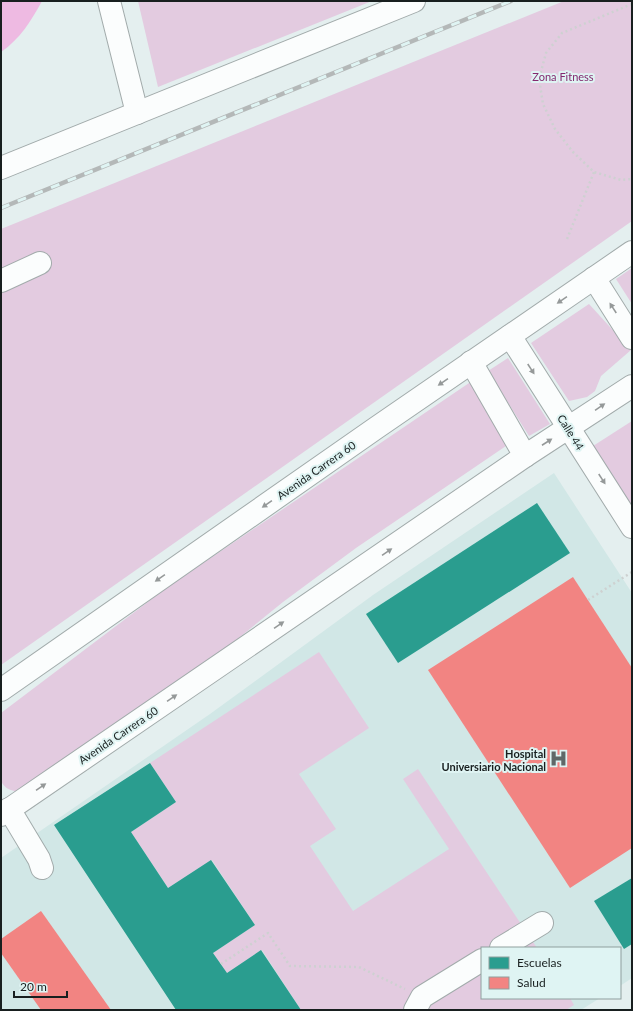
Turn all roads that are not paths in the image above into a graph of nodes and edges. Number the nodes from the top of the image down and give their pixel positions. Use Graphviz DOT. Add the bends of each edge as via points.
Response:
graph roads {
  1 [pos="109,1"];
  2 [pos="414,1"];
  3 [pos="137,113"];
  4 [pos="1,168"];
  5 [pos="632,252"];
  6 [pos="40,263"];
  7 [pos="594,278"];
  8 [pos="1,281"];
  9 [pos="510,336"];
  10 [pos="632,338"];
  11 [pos="471,362"];
  12 [pos="632,386"];
  13 [pos="569,428"];
  14 [pos="525,456"];
  15 [pos="632,527"];
  16 [pos="1,690"];
  17 [pos="4,807"];
  18 [pos="42,868"];
  19 [pos="542,923"];
  20 [pos="503,947"];
  21 [pos="481,961"];
  22 [pos="419,1003"];
  1 -- 3 [label="main road"];
  2 -- 3 [label="main road"];
  3 -- 4 [label="main road"];
  5 -- 7 [label="main road, Avenida Carrera 60"];
  6 -- 8 [label="main road"];
  7 -- 9 [label="main road, Avenida Carrera 60, one-way"];
  10 -- 7 [label="main road, one-way"];
  9 -- 11 [label="main road, Avenida Carrera 60"];
  9 -- 13 [label="main road, Calle 44, one-way"];
  11 -- 14 [label="main road"];
  11 -- 16 [label="main road, Avenida Carrera 60, one-way"];
  13 -- 12 [label="main road, Avenida Carrera 60, one-way"];
  14 -- 13 [label="main road, Avenida Carrera 60, one-way"];
  13 -- 15 [label="main road, Calle 44, one-way"];
  17 -- 14 [label="main road, Avenida Carrera 60, one-way"];
  17 -- 18 [label="main road" via="39,859"];
  19 -- 20 [label="main road"];
  21 -- 22 [label="main road"];
}
